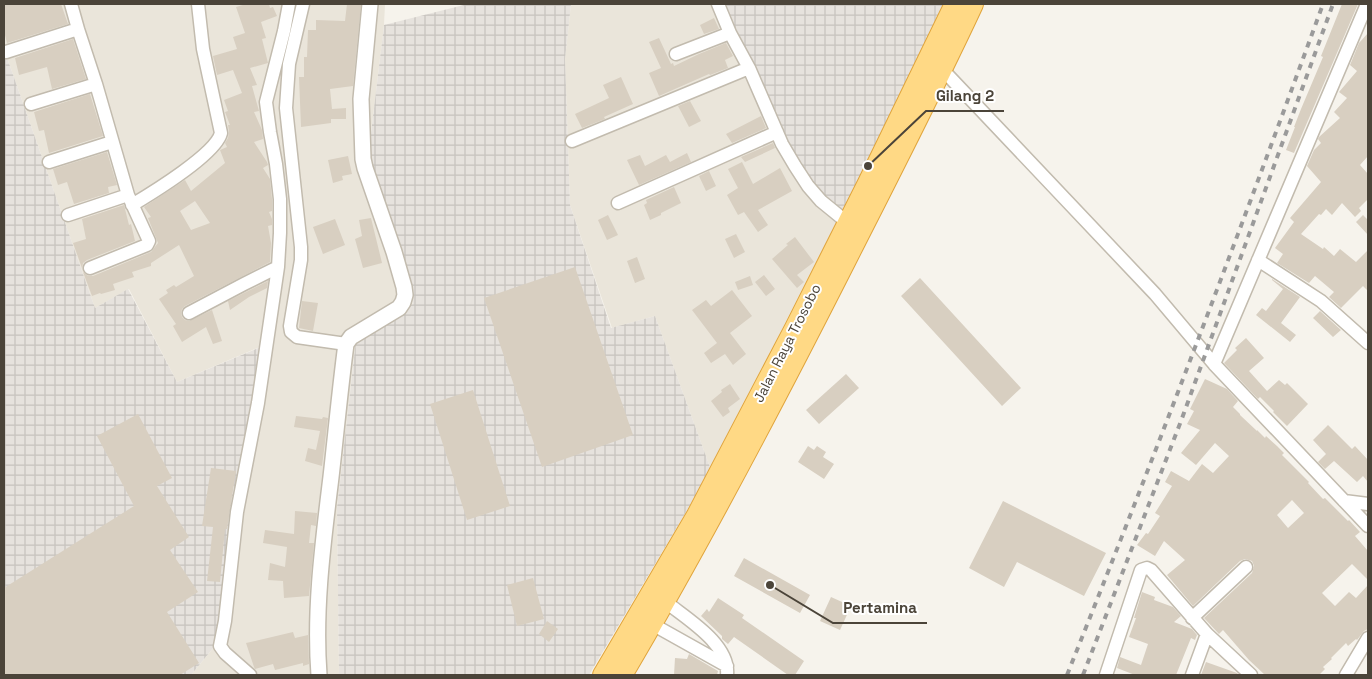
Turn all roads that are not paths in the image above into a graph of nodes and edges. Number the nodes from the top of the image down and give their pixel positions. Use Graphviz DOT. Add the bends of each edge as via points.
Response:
graph roads {
  1 [pos="71,4"];
  2 [pos="198,4"];
  3 [pos="288,4"];
  4 [pos="303,4"];
  5 [pos="370,4"];
  6 [pos="718,4"];
  7 [pos="955,4"];
  8 [pos="973,4"];
  9 [pos="1367,4"];
  10 [pos="78,30"];
  11 [pos="730,33"];
  12 [pos="6,52"];
  13 [pos="676,54"];
  14 [pos="749,68"];
  15 [pos="942,69"];
  16 [pos="96,84"];
  17 [pos="31,104"];
  18 [pos="777,132"];
  19 [pos="572,140"];
  20 [pos="112,142"];
  21 [pos="49,162"];
  22 [pos="130,200"];
  23 [pos="618,203"];
  24 [pos="68,215"];
  25 [pos="848,223"];
  26 [pos="1258,260"];
  27 [pos="278,267"];
  28 [pos="90,268"];
  29 [pos="189,313"];
  30 [pos="1368,343"];
  31 [pos="346,344"];
  32 [pos="1214,364"];
  33 [pos="1344,501"];
  34 [pos="1368,504"];
  35 [pos="1368,526"];
  36 [pos="1246,567"];
  37 [pos="666,602"];
  38 [pos="1192,618"];
  39 [pos="652,624"];
  40 [pos="1207,634"];
  41 [pos="1368,638"];
  42 [pos="727,671"];
  43 [pos="250,675"];
  44 [pos="319,675"];
  45 [pos="604,675"];
  46 [pos="622,675"];
  47 [pos="1106,675"];
  48 [pos="1192,675"];
  49 [pos="1251,675"];
  50 [pos="1346,675"];
  1 -- 10 [label="street"];
  2 -- 22 [label="street" via="219,140 175,177"];
  3 -- 27 [label="street" via="266,102 280,199"];
  4 -- 31 [label="street" via="289,64 286,108 301,247 290,326 296,337"];
  5 -- 31 [label="street" via="361,99 363,159 405,295 399,308 351,337"];
  6 -- 11 [label="street"];
  7 -- 25 [label="highway, Jalan Raya Trosobo"];
  8 -- 15 [label="highway, Jalan Raya Trosobo"];
  9 -- 26 [label="street"];
  10 -- 12 [label="street"];
  10 -- 16 [label="street"];
  11 -- 13 [label="street"];
  11 -- 14 [label="street"];
  14 -- 18 [label="street"];
  14 -- 19 [label="street"];
  15 -- 32 [label="street" via="1155,294"];
  15 -- 37 [label="highway, Jalan Raya Trosobo" via="780,390"];
  16 -- 17 [label="street"];
  16 -- 20 [label="street"];
  18 -- 23 [label="street"];
  18 -- 25 [label="street" via="808,186"];
  20 -- 21 [label="street"];
  20 -- 22 [label="street"];
  22 -- 24 [label="street"];
  22 -- 28 [label="street" via="149,243"];
  25 -- 45 [label="highway, Jalan Raya Trosobo" via="697,515"];
  26 -- 30 [label="street" via="1321,301"];
  26 -- 32 [label="street"];
  27 -- 29 [label="street"];
  27 -- 43 [label="street" via="258,403 237,512 220,646"];
  31 -- 44 [label="street" via="322,543 317,608"];
  32 -- 33 [label="street"];
  33 -- 34 [label="street"];
  33 -- 35 [label="street"];
  36 -- 38 [label="street"];
  37 -- 39 [label="highway, Jalan Raya Trosobo"];
  37 -- 42 [label="street" via="701,628 720,651"];
  38 -- 40 [label="street"];
  38 -- 47 [label="street" via="1151,570 1142,569"];
  39 -- 42 [label="street"];
  39 -- 46 [label="highway, Jalan Raya Trosobo"];
  40 -- 48 [label="street"];
  40 -- 49 [label="street"];
  41 -- 50 [label="street"];
}
